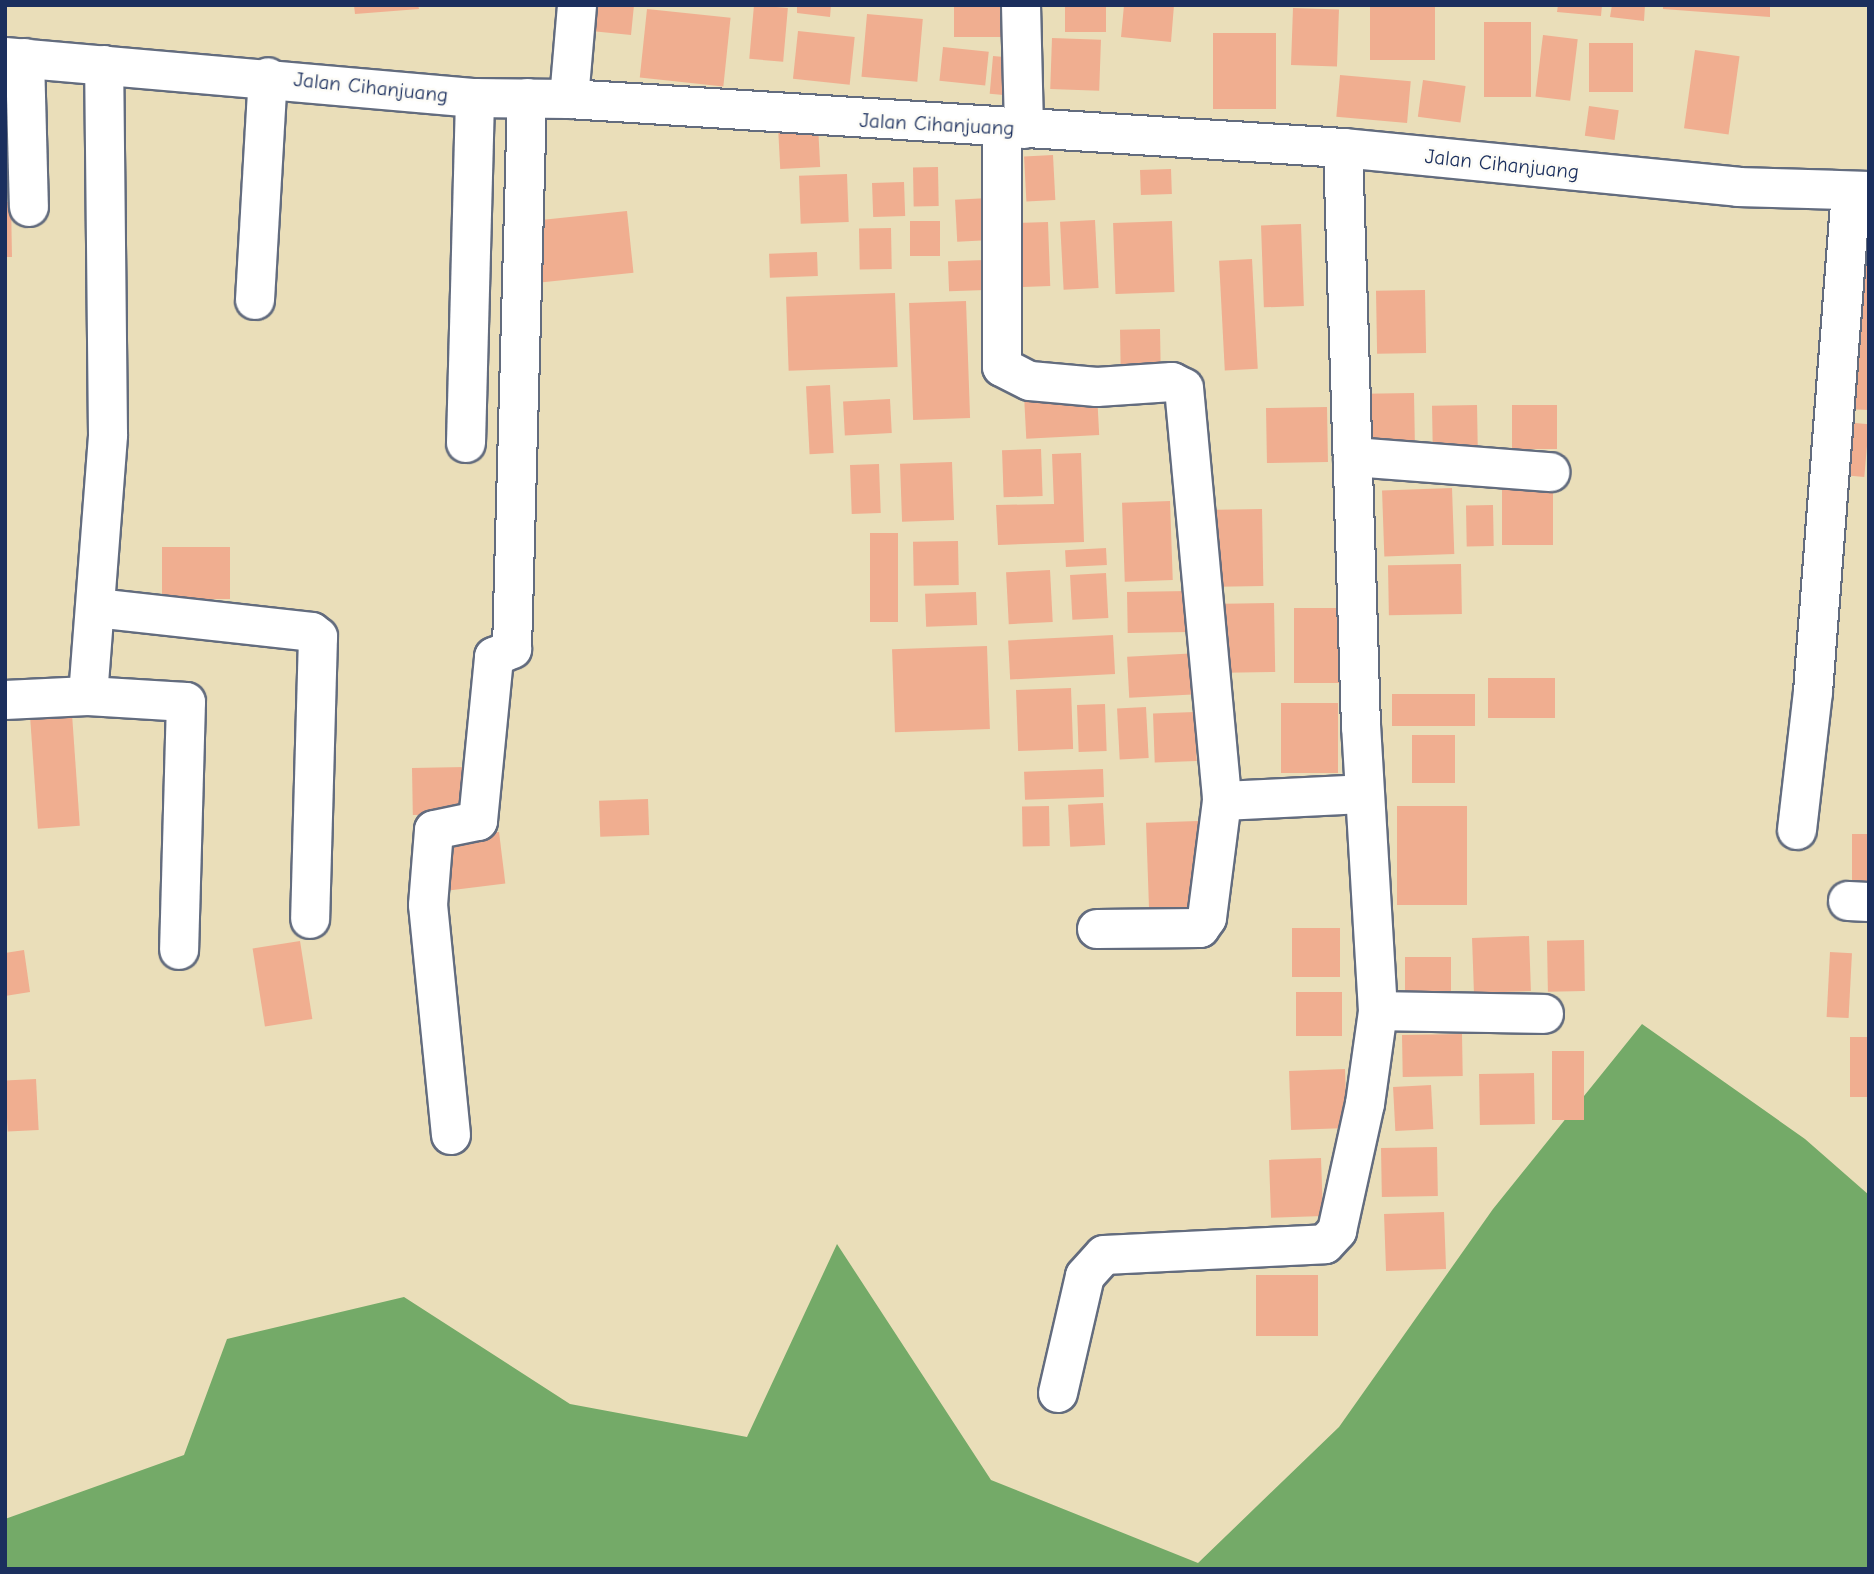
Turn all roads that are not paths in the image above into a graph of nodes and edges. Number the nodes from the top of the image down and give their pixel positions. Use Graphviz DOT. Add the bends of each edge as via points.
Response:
graph roads {
  1 [pos="577,5"];
  2 [pos="1021,5"];
  3 [pos="15,57"];
  4 [pos="104,65"];
  5 [pos="268,77"];
  6 [pos="475,98"];
  7 [pos="527,99"];
  8 [pos="569,99"];
  9 [pos="1013,129"];
  10 [pos="1343,148"];
  11 [pos="1860,191"];
  12 [pos="29,207"];
  13 [pos="255,300"];
  14 [pos="466,443"];
  15 [pos="1353,457"];
  16 [pos="1549,472"];
  17 [pos="96,608"];
  18 [pos="88,696"];
  19 [pos="5,700"];
  20 [pos="1364,794"];
  21 [pos="1222,801"];
  22 [pos="1797,830"];
  23 [pos="310,919"];
  24 [pos="1097,929"];
  25 [pos="179,950"];
  26 [pos="1378,1011"];
  27 [pos="1544,1014"];
  28 [pos="451,1135"];
  29 [pos="1058,1393"];
  1 -- 8 [label="street"];
  2 -- 9 [label="street"];
  3 -- 4 [label="street, Jalan Cihanjuang"];
  3 -- 12 [label="street"];
  4 -- 5 [label="street, Jalan Cihanjuang"];
  4 -- 17 [label="street" via="108,435"];
  5 -- 6 [label="street, Jalan Cihanjuang"];
  5 -- 13 [label="street"];
  6 -- 7 [label="street, Jalan Cihanjuang"];
  6 -- 14 [label="street"];
  7 -- 8 [label="street, Jalan Cihanjuang"];
  7 -- 28 [label="street" via="512,649 494,657 478,821 434,830 428,905"];
  8 -- 9 [label="street, Jalan Cihanjuang"];
  9 -- 10 [label="street, Jalan Cihanjuang"];
  9 -- 21 [label="street" via="1002,367 1030,381 1097,387 1172,382 1184,388"];
  10 -- 11 [label="street, Jalan Cihanjuang" via="1738,187"];
  10 -- 15 [label="street"];
  11 -- 22 [label="street"];
  15 -- 16 [label="street"];
  15 -- 20 [label="street"];
  17 -- 18 [label="street"];
  17 -- 23 [label="street" via="312,632 317,637"];
  18 -- 19 [label="street"];
  18 -- 25 [label="street" via="183,699 188,705"];
  20 -- 21 [label="street"];
  20 -- 26 [label="street"];
  21 -- 24 [label="street" via="1207,918 1200,928"];
  26 -- 27 [label="street"];
  26 -- 29 [label="street" via="1365,1104 1333,1239 1325,1244 1104,1255 1085,1276"];
}
